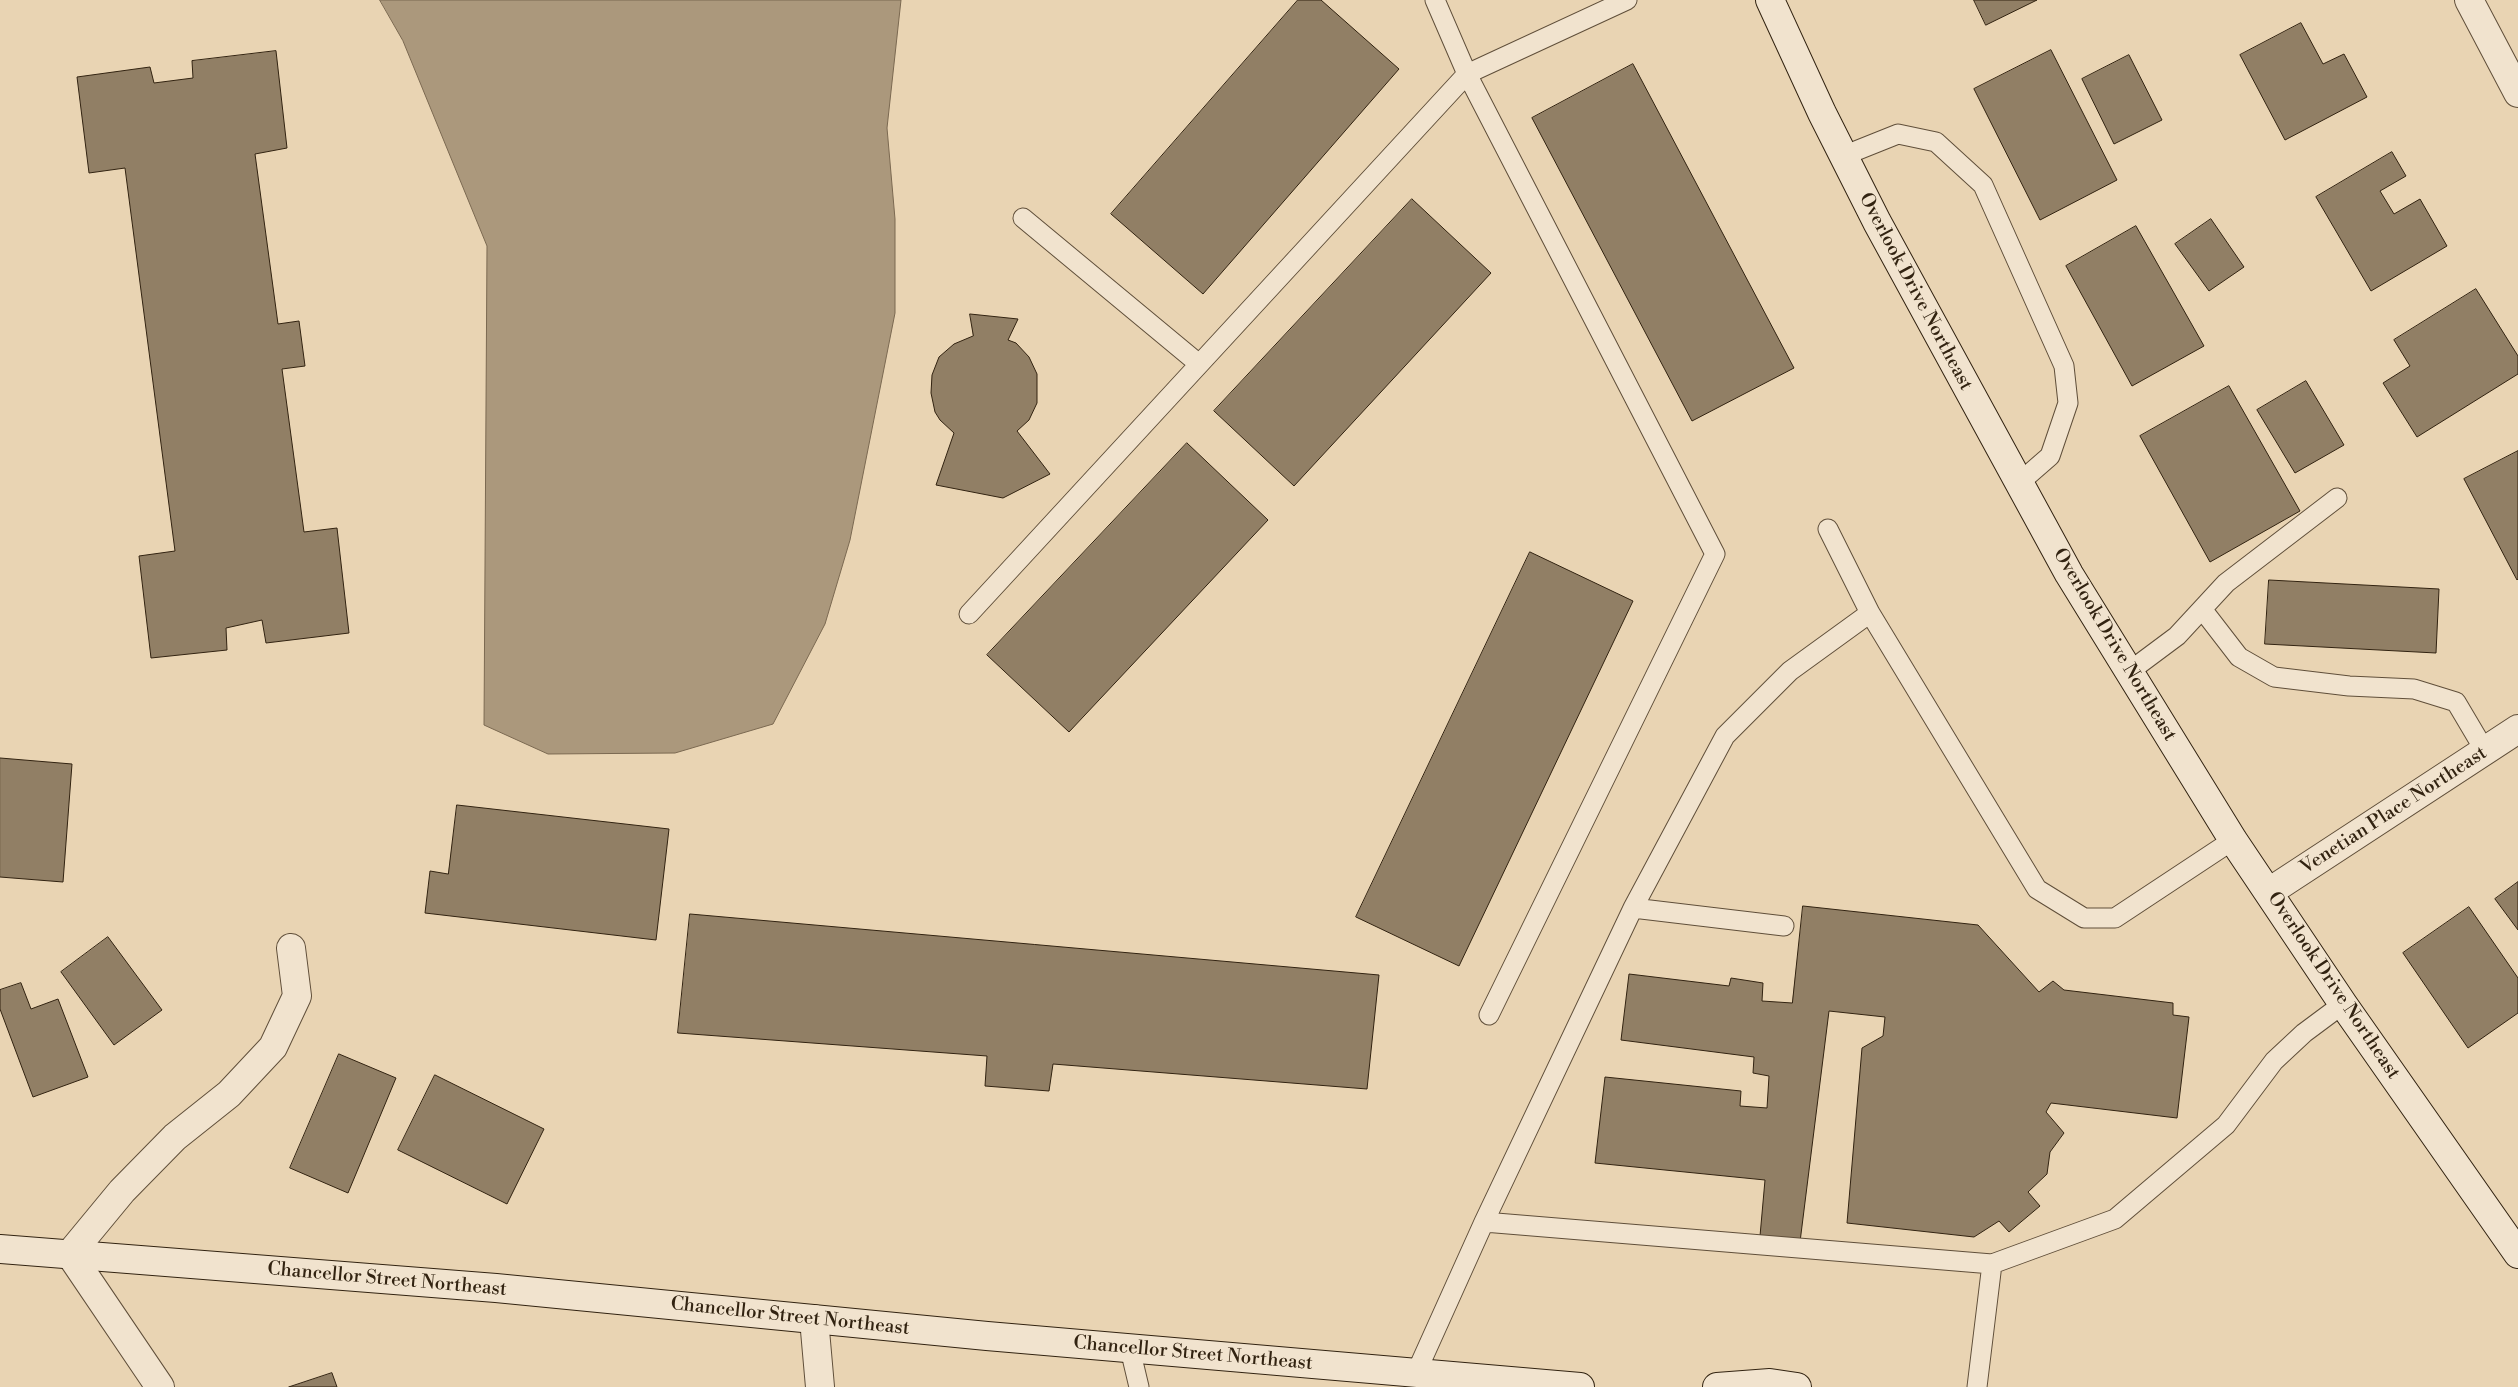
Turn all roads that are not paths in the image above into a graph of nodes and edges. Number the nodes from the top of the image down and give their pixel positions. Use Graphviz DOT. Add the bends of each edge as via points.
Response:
graph roads {
  1 [pos="1435,0"];
  2 [pos="1627,0"];
  3 [pos="1770,0"];
  4 [pos="2470,0"];
  5 [pos="1467,74"];
  6 [pos="2518,93"];
  7 [pos="1843,156"];
  8 [pos="1023,218"];
  9 [pos="1198,364"];
  10 [pos="2019,483"];
  11 [pos="2337,498"];
  12 [pos="1828,529"];
  13 [pos="2202,609"];
  14 [pos="1870,613"];
  15 [pos="969,614"];
  16 [pos="2130,671"];
  17 [pos="2518,729"];
  18 [pos="2485,751"];
  19 [pos="2234,840"];
  20 [pos="2270,892"];
  21 [pos="1633,908"];
  22 [pos="1784,926"];
  23 [pos="292,948"];
  24 [pos="2343,1004"];
  25 [pos="1489,1015"];
  26 [pos="1484,1222"];
  27 [pos="0,1249"];
  28 [pos="70,1254"];
  29 [pos="2518,1254"];
  30 [pos="1992,1264"];
  31 [pos="814,1319"];
  32 [pos="1130,1349"];
  33 [pos="1416,1373"];
  34 [pos="1451,1382"];
  35 [pos="160,1387"];
  36 [pos="820,1387"];
  37 [pos="1139,1387"];
  38 [pos="1580,1387"];
  39 [pos="1718,1387"];
  40 [pos="1797,1387"];
  41 [pos="1976,1387"];
  1 -- 5 [label="lane"];
  2 -- 5 [label="lane"];
  3 -- 7 [label="street, Overlook Drive Northeast"];
  4 -- 6 [label="street"];
  5 -- 9 [label="lane"];
  5 -- 25 [label="lane" via="1715,554"];
  7 -- 10 [label="street, Overlook Drive Northeast"];
  7 -- 10 [label="lane" via="1898,134 1936,142 1983,186 2064,366 2068,403 2050,456"];
  8 -- 9 [label="lane"];
  9 -- 15 [label="lane"];
  10 -- 16 [label="street, Overlook Drive Northeast" via="2069,574"];
  11 -- 13 [label="lane" via="2226,583"];
  12 -- 14 [label="lane"];
  13 -- 16 [label="lane" via="2176,636"];
  13 -- 18 [label="lane" via="2239,657 2274,678 2414,689 2456,702"];
  14 -- 19 [label="lane" via="2037,889 2045,894 2084,918 2115,918"];
  14 -- 21 [label="lane" via="1790,671 1725,736"];
  16 -- 19 [label="street, Overlook Drive Northeast"];
  17 -- 18 [label="street, Venetian Place Northeast"];
  18 -- 20 [label="street, Venetian Place Northeast"];
  19 -- 20 [label="street, Overlook Drive Northeast"];
  20 -- 24 [label="street, Overlook Drive Northeast"];
  21 -- 22 [label="lane"];
  21 -- 26 [label="lane"];
  23 -- 28 [label="street" via="297,996 273,1047 228,1094 175,1137 128,1184"];
  24 -- 29 [label="street, Overlook Drive Northeast"];
  24 -- 30 [label="lane" via="2274,1061 2226,1125 2115,1219"];
  26 -- 30 [label="lane"];
  26 -- 33 [label="lane"];
  27 -- 28 [label="street, Chancellor Street Northeast"];
  28 -- 31 [label="street, Chancellor Street Northeast" via="486,1287"];
  28 -- 35 [label="street"];
  30 -- 41 [label="lane"];
  31 -- 32 [label="street, Chancellor Street Northeast"];
  31 -- 36 [label="street"];
  32 -- 33 [label="street, Chancellor Street Northeast"];
  32 -- 37 [label="lane"];
  33 -- 34 [label="street, Chancellor Street Northeast"];
  34 -- 38 [label="street, Chancellor Street Northeast"];
  39 -- 40 [label="street" via="1770,1383"];
}
